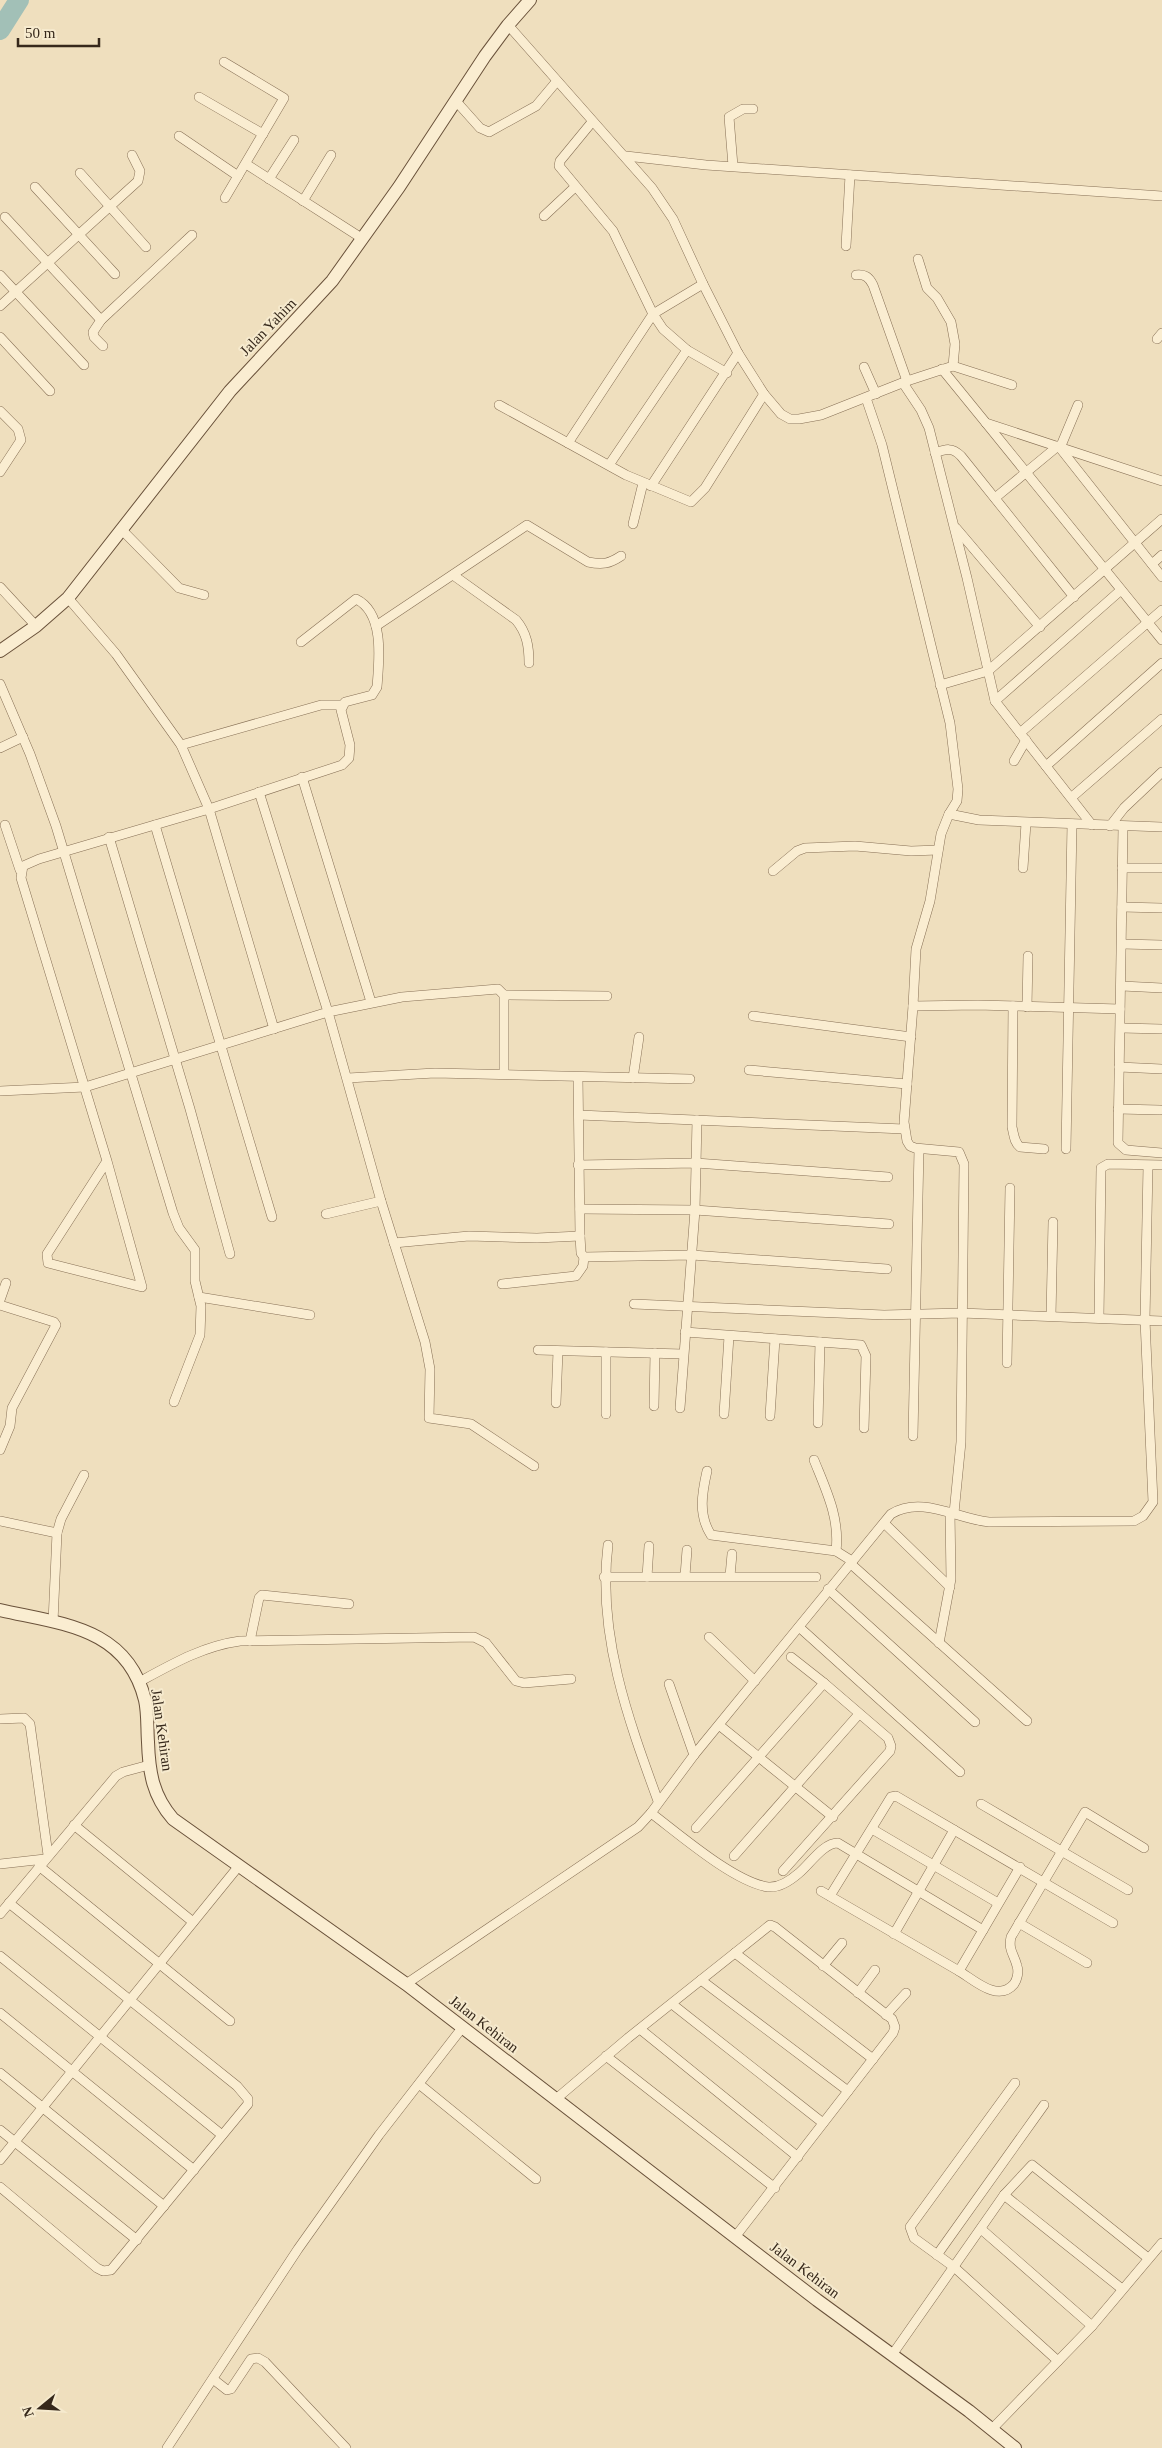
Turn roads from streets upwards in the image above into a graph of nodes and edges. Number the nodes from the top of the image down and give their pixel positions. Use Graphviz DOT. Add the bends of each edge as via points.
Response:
graph roads {
  1 [pos="530,0"];
  2 [pos="508,24"];
  3 [pos="224,62"];
  4 [pos="557,81"];
  5 [pos="199,97"];
  6 [pos="455,100"];
  7 [pos="753,109"];
  8 [pos="592,122"];
  9 [pos="263,134"];
  10 [pos="179,136"];
  11 [pos="294,140"];
  12 [pos="331,154"];
  13 [pos="132,155"];
  14 [pos="626,156"];
  15 [pos="246,164"];
  16 [pos="733,166"];
  17 [pos="80,173"];
  18 [pos="850,175"];
  19 [pos="238,176"];
  20 [pos="269,179"];
  21 [pos="35,187"];
  22 [pos="575,187"];
  23 [pos="1162,196"];
  24 [pos="224,198"];
  25 [pos="303,201"];
  26 [pos="110,206"];
  27 [pos="544,216"];
  28 [pos="5,217"];
  29 [pos="80,235"];
  30 [pos="192,236"];
  31 [pos="363,240"];
  32 [pos="846,246"];
  33 [pos="146,247"];
  34 [pos="918,259"];
  35 [pos="46,262"];
  36 [pos="115,274"];
  37 [pos="856,275"];
  38 [pos="0,276"];
  39 [pos="703,284"];
  40 [pos="16,292"];
  41 [pos="0,306"];
  42 [pos="653,314"];
  43 [pos="100,320"];
  44 [pos="0,337"];
  45 [pos="103,346"];
  46 [pos="687,350"];
  47 [pos="738,353"];
  48 [pos="84,365"];
  49 [pos="953,366"];
  50 [pos="864,367"];
  51 [pos="942,369"];
  52 [pos="727,373"];
  53 [pos="905,382"];
  54 [pos="1012,385"];
  55 [pos="50,391"];
  56 [pos="764,394"];
  57 [pos="876,394"];
  58 [pos="866,398"];
  59 [pos="499,405"];
  60 [pos="1078,405"];
  61 [pos="0,411"];
  62 [pos="986,423"];
  63 [pos="568,443"];
  64 [pos="1059,447"];
  65 [pos="935,453"];
  66 [pos="609,465"];
  67 [pos="0,472"];
  68 [pos="1025,472"];
  69 [pos="1162,481"];
  70 [pos="647,484"];
  71 [pos="994,498"];
  72 [pos="1162,519"];
  73 [pos="633,524"];
  74 [pos="954,525"];
  75 [pos="123,531"];
  76 [pos="1135,544"];
  77 [pos="1162,555"];
  78 [pos="621,556"];
  79 [pos="1152,564"];
  80 [pos="1105,570"];
  81 [pos="453,575"];
  82 [pos="1162,576"];
  83 [pos="0,587"];
  84 [pos="1121,590"];
  85 [pos="204,595"];
  86 [pos="1074,597"];
  87 [pos="68,598"];
  88 [pos="1162,610"];
  89 [pos="1148,623"];
  90 [pos="36,626"];
  91 [pos="376,626"];
  92 [pos="1040,627"];
  93 [pos="1162,640"];
  94 [pos="301,642"];
  95 [pos="0,651"];
  96 [pos="529,663"];
  97 [pos="1162,663"];
  98 [pos="988,671"];
  99 [pos="0,684"];
  100 [pos="940,685"];
  101 [pos="995,701"];
  102 [pos="342,705"];
  103 [pos="1162,719"];
  104 [pos="23,737"];
  105 [pos="1023,737"];
  106 [pos="181,745"];
  107 [pos="0,748"];
  108 [pos="1014,761"];
  109 [pos="1046,766"];
  110 [pos="1162,772"];
  111 [pos="302,777"];
  112 [pos="259,792"];
  113 [pos="1072,797"];
  114 [pos="209,809"];
  115 [pos="950,814"];
  116 [pos="1026,823"];
  117 [pos="1072,824"];
  118 [pos="5,825"];
  119 [pos="154,825"];
  120 [pos="1092,825"];
  121 [pos="1110,826"];
  122 [pos="1123,827"];
  123 [pos="1162,827"];
  124 [pos="109,838"];
  125 [pos="938,850"];
  126 [pos="64,851"];
  127 [pos="1023,868"];
  128 [pos="1122,868"];
  129 [pos="1162,868"];
  130 [pos="20,870"];
  131 [pos="773,871"];
  132 [pos="1122,907"];
  133 [pos="1162,908"];
  134 [pos="1122,944"];
  135 [pos="1162,945"];
  136 [pos="1028,956"];
  137 [pos="1122,986"];
  138 [pos="1162,988"];
  139 [pos="504,995"];
  140 [pos="607,996"];
  141 [pos="371,1002"];
  142 [pos="913,1006"];
  143 [pos="1013,1006"];
  144 [pos="1027,1007"];
  145 [pos="1069,1008"];
  146 [pos="1120,1009"];
  147 [pos="328,1012"];
  148 [pos="753,1016"];
  149 [pos="1121,1028"];
  150 [pos="274,1029"];
  151 [pos="1162,1029"];
  152 [pos="639,1037"];
  153 [pos="911,1037"];
  154 [pos="220,1046"];
  155 [pos="174,1058"];
  156 [pos="1120,1067"];
  157 [pos="1162,1069"];
  158 [pos="749,1070"];
  159 [pos="130,1073"];
  160 [pos="504,1074"];
  161 [pos="578,1077"];
  162 [pos="348,1078"];
  163 [pos="633,1078"];
  164 [pos="690,1079"];
  165 [pos="907,1084"];
  166 [pos="86,1087"];
  167 [pos="0,1091"];
  168 [pos="1118,1109"];
  169 [pos="1160,1110"];
  170 [pos="578,1115"];
  171 [pos="697,1120"];
  172 [pos="904,1129"];
  173 [pos="1044,1148"];
  174 [pos="919,1149"];
  175 [pos="1066,1149"];
  176 [pos="1162,1153"];
  177 [pos="107,1160"];
  178 [pos="696,1164"];
  179 [pos="578,1165"];
  180 [pos="1162,1165"];
  181 [pos="1148,1166"];
  182 [pos="888,1177"];
  183 [pos="1010,1188"];
  184 [pos="381,1201"];
  185 [pos="580,1209"];
  186 [pos="695,1210"];
  187 [pos="326,1214"];
  188 [pos="272,1217"];
  189 [pos="1053,1222"];
  190 [pos="889,1224"];
  191 [pos="580,1236"];
  192 [pos="394,1243"];
  193 [pos="230,1254"];
  194 [pos="692,1255"];
  195 [pos="584,1257"];
  196 [pos="887,1269"];
  197 [pos="6,1283"];
  198 [pos="502,1284"];
  199 [pos="199,1297"];
  200 [pos="0,1300"];
  201 [pos="634,1304"];
  202 [pos="0,1305"];
  203 [pos="686,1305"];
  204 [pos="961,1313"];
  205 [pos="915,1314"];
  206 [pos="310,1315"];
  207 [pos="1009,1315"];
  208 [pos="1051,1316"];
  209 [pos="1099,1318"];
  210 [pos="1145,1320"];
  211 [pos="1162,1321"];
  212 [pos="685,1332"];
  213 [pos="729,1336"];
  214 [pos="775,1339"];
  215 [pos="820,1342"];
  216 [pos="538,1350"];
  217 [pos="558,1351"];
  218 [pos="606,1352"];
  219 [pos="655,1354"];
  220 [pos="683,1354"];
  221 [pos="1007,1362"];
  222 [pos="174,1402"];
  223 [pos="556,1403"];
  224 [pos="654,1406"];
  225 [pos="680,1408"];
  226 [pos="606,1414"];
  227 [pos="724,1414"];
  228 [pos="770,1416"];
  229 [pos="818,1423"];
  230 [pos="864,1428"];
  231 [pos="913,1436"];
  232 [pos="0,1450"];
  233 [pos="814,1460"];
  234 [pos="534,1466"];
  235 [pos="707,1470"];
  236 [pos="84,1476"];
  237 [pos="1157,1502"];
  238 [pos="952,1512"];
  239 [pos="0,1521"];
  240 [pos="884,1523"];
  241 [pos="57,1533"];
  242 [pos="608,1545"];
  243 [pos="649,1546"];
  244 [pos="687,1550"];
  245 [pos="836,1551"];
  246 [pos="732,1554"];
  247 [pos="851,1562"];
  248 [pos="604,1576"];
  249 [pos="685,1576"];
  250 [pos="730,1576"];
  251 [pos="647,1577"];
  252 [pos="816,1577"];
  253 [pos="950,1587"];
  254 [pos="828,1589"];
  255 [pos="349,1604"];
  256 [pos="0,1610"];
  257 [pos="52,1622"];
  258 [pos="799,1627"];
  259 [pos="709,1637"];
  260 [pos="250,1640"];
  261 [pos="940,1643"];
  262 [pos="791,1657"];
  263 [pos="571,1679"];
  264 [pos="755,1681"];
  265 [pos="139,1682"];
  266 [pos="824,1683"];
  267 [pos="669,1684"];
  268 [pos="859,1714"];
  269 [pos="0,1719"];
  270 [pos="975,1722"];
  271 [pos="1027,1722"];
  272 [pos="719,1725"];
  273 [pos="694,1754"];
  274 [pos="758,1756"];
  275 [pos="149,1765"];
  276 [pos="960,1772"];
  277 [pos="794,1786"];
  278 [pos="658,1801"];
  279 [pos="981,1804"];
  280 [pos="651,1813"];
  281 [pos="833,1817"];
  282 [pos="74,1825"];
  283 [pos="696,1828"];
  284 [pos="872,1829"];
  285 [pos="954,1830"];
  286 [pos="1144,1848"];
  287 [pos="1061,1850"];
  288 [pos="857,1855"];
  289 [pos="734,1856"];
  290 [pos="44,1860"];
  291 [pos="0,1862"];
  292 [pos="932,1865"];
  293 [pos="238,1867"];
  294 [pos="1020,1867"];
  295 [pos="783,1871"];
  296 [pos="1043,1880"];
  297 [pos="821,1890"];
  298 [pos="1128,1890"];
  299 [pos="917,1891"];
  300 [pos="830,1896"];
  301 [pos="9,1903"];
  302 [pos="998,1903"];
  303 [pos="1,1912"];
  304 [pos="194,1922"];
  305 [pos="1019,1923"];
  306 [pos="1113,1923"];
  307 [pos="983,1930"];
  308 [pos="894,1934"];
  309 [pos="842,1943"];
  310 [pos="735,1953"];
  311 [pos="0,1956"];
  312 [pos="1087,1963"];
  313 [pos="159,1964"];
  314 [pos="823,1966"];
  315 [pos="875,1970"];
  316 [pos="959,1971"];
  317 [pos="702,1980"];
  318 [pos="406,1984"];
  319 [pos="906,1992"];
  320 [pos="858,1993"];
  321 [pos="129,2002"];
  322 [pos="672,2004"];
  323 [pos="0,2013"];
  324 [pos="886,2015"];
  325 [pos="230,2021"];
  326 [pos="462,2028"];
  327 [pos="640,2029"];
  328 [pos="100,2037"];
  329 [pos="606,2056"];
  330 [pos="872,2060"];
  331 [pos="72,2072"];
  332 [pos="0,2073"];
  333 [pos="1015,2083"];
  334 [pos="419,2084"];
  335 [pos="848,2091"];
  336 [pos="556,2099"];
  337 [pos="1044,2105"];
  338 [pos="42,2108"];
  339 [pos="823,2123"];
  340 [pos="0,2130"];
  341 [pos="222,2135"];
  342 [pos="14,2142"];
  343 [pos="798,2157"];
  344 [pos="0,2160"];
  345 [pos="194,2170"];
  346 [pos="536,2179"];
  347 [pos="0,2187"];
  348 [pos="775,2188"];
  349 [pos="1004,2195"];
  350 [pos="164,2206"];
  351 [pos="981,2229"];
  352 [pos="736,2238"];
  353 [pos="137,2240"];
  354 [pos="1162,2243"];
  355 [pos="937,2255"];
  356 [pos="1148,2258"];
  357 [pos="954,2267"];
  358 [pos="1122,2290"];
  359 [pos="1092,2326"];
  360 [pos="892,2355"];
  361 [pos="1058,2361"];
  362 [pos="213,2379"];
  363 [pos="992,2429"];
  364 [pos="167,2448"];
  365 [pos="346,2448"];
  366 [pos="1015,2448"];
  1 -- 2 [label="street, Jalan Yahim"];
  2 -- 4 [label="street"];
  2 -- 6 [label="street, Jalan Yahim"];
  3 -- 9 [label="street" via="284,98"];
  4 -- 6 [label="street" via="536,106 489,132 480,128"];
  4 -- 8 [label="street"];
  5 -- 9 [label="street"];
  6 -- 31 [label="street, Jalan Yahim"];
  7 -- 16 [label="street" via="744,108 729,117"];
  8 -- 14 [label="street"];
  8 -- 22 [label="street" via="560,161 561,170"];
  9 -- 15 [label="street"];
  10 -- 19 [label="street"];
  11 -- 20 [label="street"];
  12 -- 25 [label="street"];
  13 -- 26 [label="street" via="140,171 138,181"];
  14 -- 16 [label="street"];
  14 -- 39 [label="street" via="673,219"];
  15 -- 19 [label="street"];
  15 -- 20 [label="street"];
  16 -- 18 [label="street"];
  17 -- 26 [label="street"];
  18 -- 23 [label="street"];
  18 -- 32 [label="street"];
  19 -- 24 [label="street"];
  20 -- 25 [label="street"];
  21 -- 29 [label="street"];
  22 -- 27 [label="street"];
  22 -- 42 [label="street" via="612,231"];
  25 -- 31 [label="street"];
  26 -- 29 [label="street"];
  26 -- 33 [label="street"];
  28 -- 35 [label="street"];
  29 -- 35 [label="street"];
  29 -- 36 [label="street"];
  30 -- 43 [label="street"];
  31 -- 75 [label="street, Jalan Yahim" via="312,304 230,391"];
  34 -- 49 [label="street" via="923,280 951,322 955,344"];
  35 -- 40 [label="street"];
  35 -- 43 [label="street"];
  37 -- 53 [label="street" via="863,274 873,285"];
  38 -- 40 [label="street"];
  39 -- 42 [label="street"];
  39 -- 47 [label="street"];
  40 -- 41 [label="street"];
  40 -- 48 [label="street"];
  42 -- 46 [label="street" via="663,329"];
  42 -- 63 [label="street"];
  43 -- 45 [label="street" via="94,337"];
  44 -- 55 [label="street"];
  46 -- 52 [label="street"];
  46 -- 66 [label="street"];
  47 -- 52 [label="street"];
  47 -- 56 [label="street"];
  49 -- 51 [label="street"];
  49 -- 54 [label="street"];
  50 -- 57 [label="street"];
  51 -- 53 [label="street"];
  51 -- 62 [label="street"];
  52 -- 70 [label="street"];
  53 -- 57 [label="street"];
  53 -- 65 [label="street" via="921,410"];
  56 -- 58 [label="street" via="781,414 790,419 821,415"];
  56 -- 70 [label="street" via="695,500 688,501"];
  57 -- 58 [label="street"];
  58 -- 100 [label="street" via="882,445"];
  59 -- 63 [label="street"];
  60 -- 64 [label="street"];
  61 -- 67 [label="street" via="18,429 21,440"];
  62 -- 64 [label="street"];
  62 -- 68 [label="street"];
  63 -- 66 [label="street"];
  64 -- 68 [label="street"];
  64 -- 69 [label="street"];
  64 -- 76 [label="street"];
  65 -- 71 [label="street" via="947,448 956,451"];
  65 -- 74 [label="street"];
  66 -- 70 [label="street"];
  68 -- 71 [label="street"];
  68 -- 80 [label="street"];
  70 -- 73 [label="street"];
  71 -- 86 [label="street"];
  72 -- 76 [label="street"];
  74 -- 92 [label="street"];
  74 -- 98 [label="street"];
  75 -- 85 [label="street" via="178,588"];
  75 -- 87 [label="street, Jalan Yahim"];
  76 -- 79 [label="street"];
  76 -- 80 [label="street"];
  77 -- 79 [label="street"];
  78 -- 81 [label="street" via="609,564 588,562 527,525"];
  79 -- 82 [label="street"];
  80 -- 84 [label="street"];
  80 -- 86 [label="street"];
  81 -- 91 [label="street"];
  81 -- 96 [label="street" via="522,626 529,646"];
  83 -- 90 [label="street"];
  84 -- 89 [label="street"];
  84 -- 101 [label="street"];
  86 -- 92 [label="street"];
  87 -- 90 [label="street, Jalan Yahim"];
  87 -- 106 [label="street" via="116,654"];
  88 -- 89 [label="street"];
  89 -- 93 [label="street"];
  89 -- 105 [label="street"];
  90 -- 95 [label="street, Jalan Yahim"];
  91 -- 94 [label="street" via="368,610 356,599"];
  91 -- 102 [label="street" via="377,687 372,695 351,699"];
  92 -- 98 [label="street"];
  97 -- 109 [label="street"];
  98 -- 100 [label="street"];
  98 -- 101 [label="street"];
  99 -- 104 [label="street"];
  100 -- 115 [label="street" via="950,723 958,778 957,801"];
  101 -- 105 [label="street"];
  102 -- 106 [label="street" via="321,705"];
  102 -- 111 [label="street" via="342,718 350,745 349,758 342,764"];
  103 -- 113 [label="street"];
  104 -- 107 [label="street"];
  104 -- 126 [label="street"];
  105 -- 108 [label="street"];
  105 -- 109 [label="street"];
  106 -- 114 [label="street"];
  109 -- 113 [label="street"];
  110 -- 121 [label="street"];
  111 -- 112 [label="street"];
  111 -- 141 [label="street"];
  112 -- 114 [label="street"];
  112 -- 147 [label="street"];
  113 -- 120 [label="street"];
  114 -- 119 [label="street"];
  114 -- 150 [label="street"];
  115 -- 116 [label="street" via="963,819"];
  115 -- 125 [label="street"];
  116 -- 117 [label="street"];
  116 -- 127 [label="street"];
  117 -- 120 [label="street"];
  117 -- 145 [label="street"];
  118 -- 130 [label="street"];
  119 -- 124 [label="street"];
  119 -- 154 [label="street"];
  120 -- 121 [label="street"];
  121 -- 122 [label="street"];
  122 -- 123 [label="street"];
  122 -- 128 [label="street"];
  124 -- 126 [label="street"];
  124 -- 155 [label="street"];
  125 -- 131 [label="street" via="855,846 805,848"];
  125 -- 142 [label="street" via="928,908 916,949"];
  126 -- 130 [label="street" via="39,858"];
  126 -- 159 [label="street"];
  128 -- 129 [label="street"];
  128 -- 132 [label="street"];
  130 -- 166 [label="street"];
  132 -- 133 [label="street"];
  132 -- 134 [label="street"];
  134 -- 135 [label="street"];
  134 -- 137 [label="street"];
  136 -- 144 [label="street"];
  137 -- 138 [label="street"];
  137 -- 146 [label="street"];
  139 -- 140 [label="street"];
  139 -- 141 [label="street" via="498,989"];
  139 -- 160 [label="street"];
  141 -- 147 [label="street"];
  142 -- 143 [label="street"];
  142 -- 153 [label="street"];
  143 -- 144 [label="street"];
  143 -- 173 [label="street" via="1014,1136 1020,1148"];
  144 -- 145 [label="street"];
  145 -- 146 [label="street"];
  145 -- 175 [label="street"];
  146 -- 149 [label="street"];
  147 -- 150 [label="street"];
  147 -- 162 [label="street"];
  148 -- 153 [label="street"];
  149 -- 151 [label="street"];
  149 -- 156 [label="street"];
  150 -- 154 [label="street"];
  152 -- 163 [label="street"];
  153 -- 165 [label="street"];
  154 -- 155 [label="street"];
  154 -- 188 [label="street"];
  155 -- 159 [label="street"];
  155 -- 193 [label="street"];
  156 -- 157 [label="street"];
  156 -- 168 [label="street"];
  158 -- 165 [label="street"];
  159 -- 166 [label="street"];
  159 -- 199 [label="street" via="173,1213 194,1250"];
  160 -- 161 [label="street"];
  160 -- 162 [label="street" via="435,1073"];
  161 -- 163 [label="street"];
  161 -- 170 [label="street"];
  162 -- 184 [label="street"];
  163 -- 164 [label="street"];
  165 -- 172 [label="street"];
  166 -- 167 [label="street"];
  166 -- 177 [label="street"];
  168 -- 169 [label="street"];
  168 -- 176 [label="street" via="1118,1143 1122,1148"];
  170 -- 171 [label="street"];
  170 -- 179 [label="street"];
  171 -- 172 [label="street"];
  171 -- 178 [label="street"];
  172 -- 174 [label="street" via="910,1146"];
  174 -- 204 [label="street" via="954,1150 963,1157"];
  174 -- 205 [label="street"];
  177 -- 177 [label="street" via="125,1224 142,1287 48,1263 46,1258"];
  178 -- 179 [label="street"];
  178 -- 182 [label="street"];
  178 -- 186 [label="street"];
  179 -- 185 [label="street"];
  180 -- 181 [label="street"];
  181 -- 209 [label="street" via="1108,1164 1101,1168"];
  181 -- 210 [label="street"];
  183 -- 207 [label="street"];
  184 -- 187 [label="street"];
  184 -- 192 [label="street"];
  185 -- 186 [label="street"];
  185 -- 191 [label="street"];
  186 -- 190 [label="street"];
  186 -- 194 [label="street"];
  189 -- 208 [label="street"];
  191 -- 192 [label="street" via="469,1236"];
  191 -- 195 [label="street"];
  192 -- 234 [label="street" via="428,1354 429,1418 471,1424"];
  194 -- 195 [label="street"];
  194 -- 196 [label="street"];
  194 -- 203 [label="street"];
  195 -- 198 [label="street" via="580,1272 571,1278"];
  197 -- 200 [label="street"];
  199 -- 206 [label="street"];
  199 -- 222 [label="street" via="200,1335"];
  201 -- 203 [label="street"];
  202 -- 232 [label="street" via="56,1325 12,1408 10,1426"];
  203 -- 205 [label="street"];
  203 -- 212 [label="street"];
  204 -- 205 [label="street"];
  204 -- 207 [label="street"];
  204 -- 238 [label="street" via="961,1442"];
  205 -- 231 [label="street"];
  207 -- 208 [label="street"];
  207 -- 221 [label="street"];
  208 -- 209 [label="street"];
  209 -- 210 [label="street"];
  210 -- 211 [label="street"];
  210 -- 237 [label="street"];
  212 -- 213 [label="street"];
  212 -- 220 [label="street"];
  213 -- 214 [label="street"];
  213 -- 227 [label="street"];
  214 -- 215 [label="street"];
  214 -- 228 [label="street"];
  215 -- 229 [label="street"];
  215 -- 230 [label="street" via="862,1345 866,1356"];
  216 -- 217 [label="street"];
  217 -- 218 [label="street"];
  217 -- 223 [label="street"];
  218 -- 219 [label="street"];
  218 -- 226 [label="street"];
  219 -- 220 [label="street"];
  219 -- 224 [label="street"];
  220 -- 225 [label="street"];
  233 -- 245 [label="street" via="836,1522"];
  235 -- 245 [label="street" via="701,1498 705,1525 711,1535"];
  236 -- 241 [label="street"];
  237 -- 238 [label="street" via="1134,1521 989,1522 972,1520"];
  238 -- 240 [label="street" via="916,1506 901,1508"];
  238 -- 253 [label="street"];
  239 -- 241 [label="street"];
  240 -- 247 [label="street"];
  240 -- 253 [label="street"];
  241 -- 257 [label="street"];
  242 -- 248 [label="street"];
  243 -- 251 [label="street"];
  244 -- 249 [label="street"];
  245 -- 247 [label="street"];
  246 -- 250 [label="street"];
  247 -- 254 [label="street"];
  247 -- 261 [label="street"];
  248 -- 251 [label="street"];
  248 -- 278 [label="street" via="604,1601 618,1680"];
  249 -- 250 [label="street"];
  249 -- 251 [label="street"];
  250 -- 252 [label="street"];
  253 -- 261 [label="street"];
  254 -- 258 [label="street"];
  254 -- 270 [label="street"];
  255 -- 260 [label="street" via="262,1596"];
  256 -- 257 [label="street, Jalan Kehiran"];
  257 -- 265 [label="street, Jalan Kehiran" via="110,1643"];
  258 -- 264 [label="street"];
  258 -- 276 [label="street"];
  259 -- 264 [label="street"];
  260 -- 263 [label="street" via="474,1637 486,1643 516,1680 524,1683"];
  260 -- 265 [label="street" via="202,1650"];
  261 -- 271 [label="street"];
  262 -- 266 [label="street"];
  264 -- 272 [label="street"];
  265 -- 275 [label="street, Jalan Kehiran" via="146,1709"];
  266 -- 268 [label="street"];
  266 -- 274 [label="street"];
  267 -- 273 [label="street"];
  268 -- 277 [label="street"];
  268 -- 281 [label="street" via="888,1738 890,1751"];
  269 -- 290 [label="street" via="24,1718 30,1724"];
  272 -- 273 [label="street"];
  272 -- 274 [label="street"];
  273 -- 278 [label="street"];
  274 -- 277 [label="street"];
  274 -- 283 [label="street"];
  275 -- 282 [label="street" via="116,1776"];
  275 -- 293 [label="street, Jalan Kehiran" via="160,1804 173,1820"];
  277 -- 281 [label="street"];
  277 -- 289 [label="street"];
  278 -- 280 [label="street"];
  279 -- 287 [label="street"];
  280 -- 288 [label="street" via="737,1874 768,1887 779,1886 798,1874 829,1844 838,1843"];
  280 -- 318 [label="street" via="625,1837"];
  281 -- 295 [label="street"];
  282 -- 290 [label="street"];
  282 -- 304 [label="street"];
  284 -- 285 [label="street" via="891,1797 896,1796"];
  284 -- 288 [label="street"];
  284 -- 292 [label="street"];
  285 -- 292 [label="street"];
  285 -- 294 [label="street"];
  286 -- 287 [label="street" via="1085,1812"];
  287 -- 296 [label="street"];
  287 -- 298 [label="street"];
  288 -- 299 [label="street"];
  288 -- 300 [label="street"];
  290 -- 291 [label="street"];
  290 -- 301 [label="street"];
  290 -- 313 [label="street"];
  292 -- 299 [label="street"];
  292 -- 302 [label="street"];
  293 -- 304 [label="street"];
  293 -- 318 [label="street, Jalan Kehiran"];
  294 -- 296 [label="street"];
  294 -- 302 [label="street"];
  296 -- 305 [label="street"];
  296 -- 306 [label="street"];
  297 -- 300 [label="street"];
  299 -- 307 [label="street"];
  299 -- 308 [label="street"];
  300 -- 308 [label="street"];
  301 -- 303 [label="street"];
  301 -- 321 [label="street"];
  302 -- 307 [label="street"];
  304 -- 313 [label="street"];
  305 -- 312 [label="street"];
  305 -- 316 [label="street" via="1009,1946 1018,1966 1018,1976 1009,1989 992,1991"];
  307 -- 316 [label="street"];
  308 -- 316 [label="street"];
  309 -- 314 [label="street"];
  310 -- 314 [label="street" via="770,1925"];
  310 -- 317 [label="street"];
  310 -- 330 [label="street"];
  311 -- 328 [label="street"];
  313 -- 321 [label="street"];
  313 -- 325 [label="street"];
  314 -- 320 [label="street"];
  315 -- 320 [label="street"];
  317 -- 322 [label="street"];
  317 -- 335 [label="street"];
  318 -- 326 [label="street, Jalan Kehiran"];
  319 -- 324 [label="street"];
  320 -- 324 [label="street"];
  321 -- 328 [label="street"];
  321 -- 341 [label="street" via="246,2095 248,2104"];
  322 -- 327 [label="street"];
  322 -- 339 [label="street"];
  323 -- 331 [label="street"];
  324 -- 330 [label="street" via="895,2027 893,2034"];
  326 -- 334 [label="street"];
  326 -- 336 [label="street, Jalan Kehiran"];
  327 -- 329 [label="street"];
  327 -- 343 [label="street"];
  328 -- 331 [label="street"];
  328 -- 341 [label="street"];
  329 -- 336 [label="street"];
  329 -- 348 [label="street"];
  330 -- 335 [label="street"];
  331 -- 338 [label="street"];
  331 -- 345 [label="street"];
  332 -- 338 [label="street"];
  333 -- 355 [label="street" via="910,2227 914,2238"];
  334 -- 346 [label="street"];
  334 -- 362 [label="street" via="298,2249"];
  335 -- 339 [label="street"];
  336 -- 352 [label="street, Jalan Kehiran"];
  337 -- 355 [label="street"];
  338 -- 342 [label="street"];
  338 -- 350 [label="street"];
  339 -- 343 [label="street"];
  340 -- 342 [label="street"];
  341 -- 345 [label="street"];
  342 -- 344 [label="street"];
  342 -- 353 [label="street"];
  343 -- 348 [label="street"];
  345 -- 350 [label="street"];
  347 -- 353 [label="street" via="104,2271 118,2264"];
  348 -- 352 [label="street"];
  349 -- 351 [label="street"];
  349 -- 356 [label="street" via="1032,2165"];
  349 -- 358 [label="street"];
  350 -- 353 [label="street"];
  351 -- 357 [label="street"];
  351 -- 359 [label="street"];
  352 -- 360 [label="street, Jalan Kehiran"];
  354 -- 356 [label="street"];
  355 -- 357 [label="street"];
  356 -- 358 [label="street"];
  357 -- 360 [label="street"];
  357 -- 361 [label="street"];
  358 -- 359 [label="street"];
  359 -- 361 [label="street"];
  360 -- 363 [label="street, Jalan Kehiran"];
  361 -- 363 [label="street"];
  362 -- 364 [label="street"];
  362 -- 365 [label="street" via="226,2390 231,2389 251,2360 258,2358"];
  363 -- 366 [label="street, Jalan Kehiran"];
}
